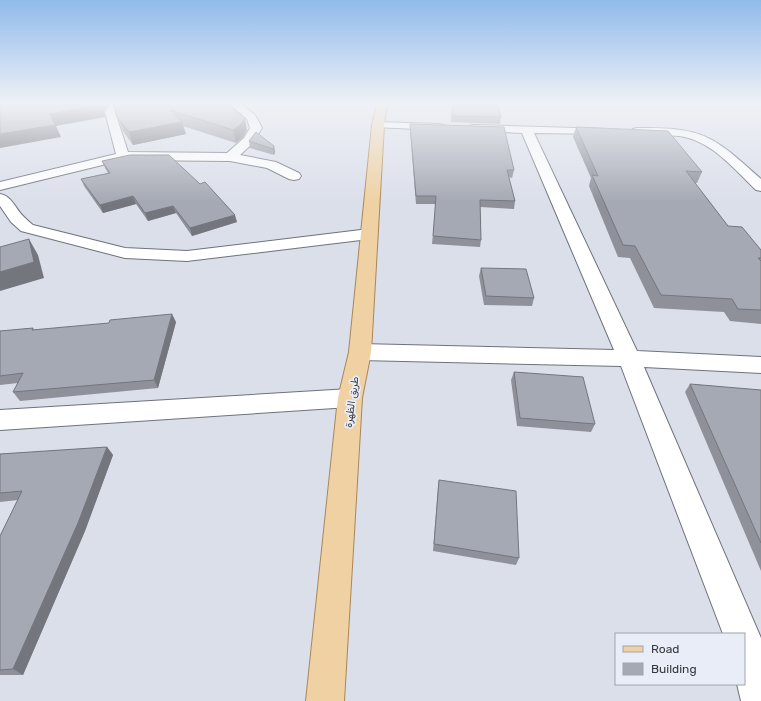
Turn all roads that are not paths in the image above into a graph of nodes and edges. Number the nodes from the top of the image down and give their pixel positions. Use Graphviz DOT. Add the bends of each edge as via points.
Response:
graph roads {
  1 [pos="117,137"];
  2 [pos="251,137"];
  3 [pos="378,137"];
  4 [pos="530,137"];
  5 [pos="697,137"];
  6 [pos="123,156"];
  7 [pos="230,157"];
  8 [pos="294,176"];
  9 [pos="0,186"];
  10 [pos="761,186"];
  11 [pos="0,198"];
  12 [pos="369,234"];
  13 [pos="360,352"];
  14 [pos="629,358"];
  15 [pos="761,365"];
  16 [pos="350,398"];
  17 [pos="0,420"];
  18 [pos="741,633"];
  19 [pos="745,643"];
  20 [pos="325,701"];
  21 [pos="760,701"];
  1 -- 6 [label="street"];
  2 -- 7 [label="street"];
  3 -- 12 [label="main road, طريق الظهرة"];
  4 -- 14 [label="street"];
  5 -- 10 [label="street" via="714,145"];
  6 -- 7 [label="street"];
  6 -- 9 [label="street"];
  7 -- 8 [label="street" via="271,165"];
  11 -- 12 [label="street" via="27,228 82,243 149,255 187,256"];
  12 -- 13 [label="main road, طريق الظهرة"];
  13 -- 14 [label="street"];
  13 -- 16 [label="main road, طريق الظهرة"];
  14 -- 15 [label="street"];
  14 -- 18 [label="street"];
  16 -- 17 [label="street"];
  16 -- 20 [label="main road, طريق الظهرة"];
  19 -- 21 [label="street"];
}
